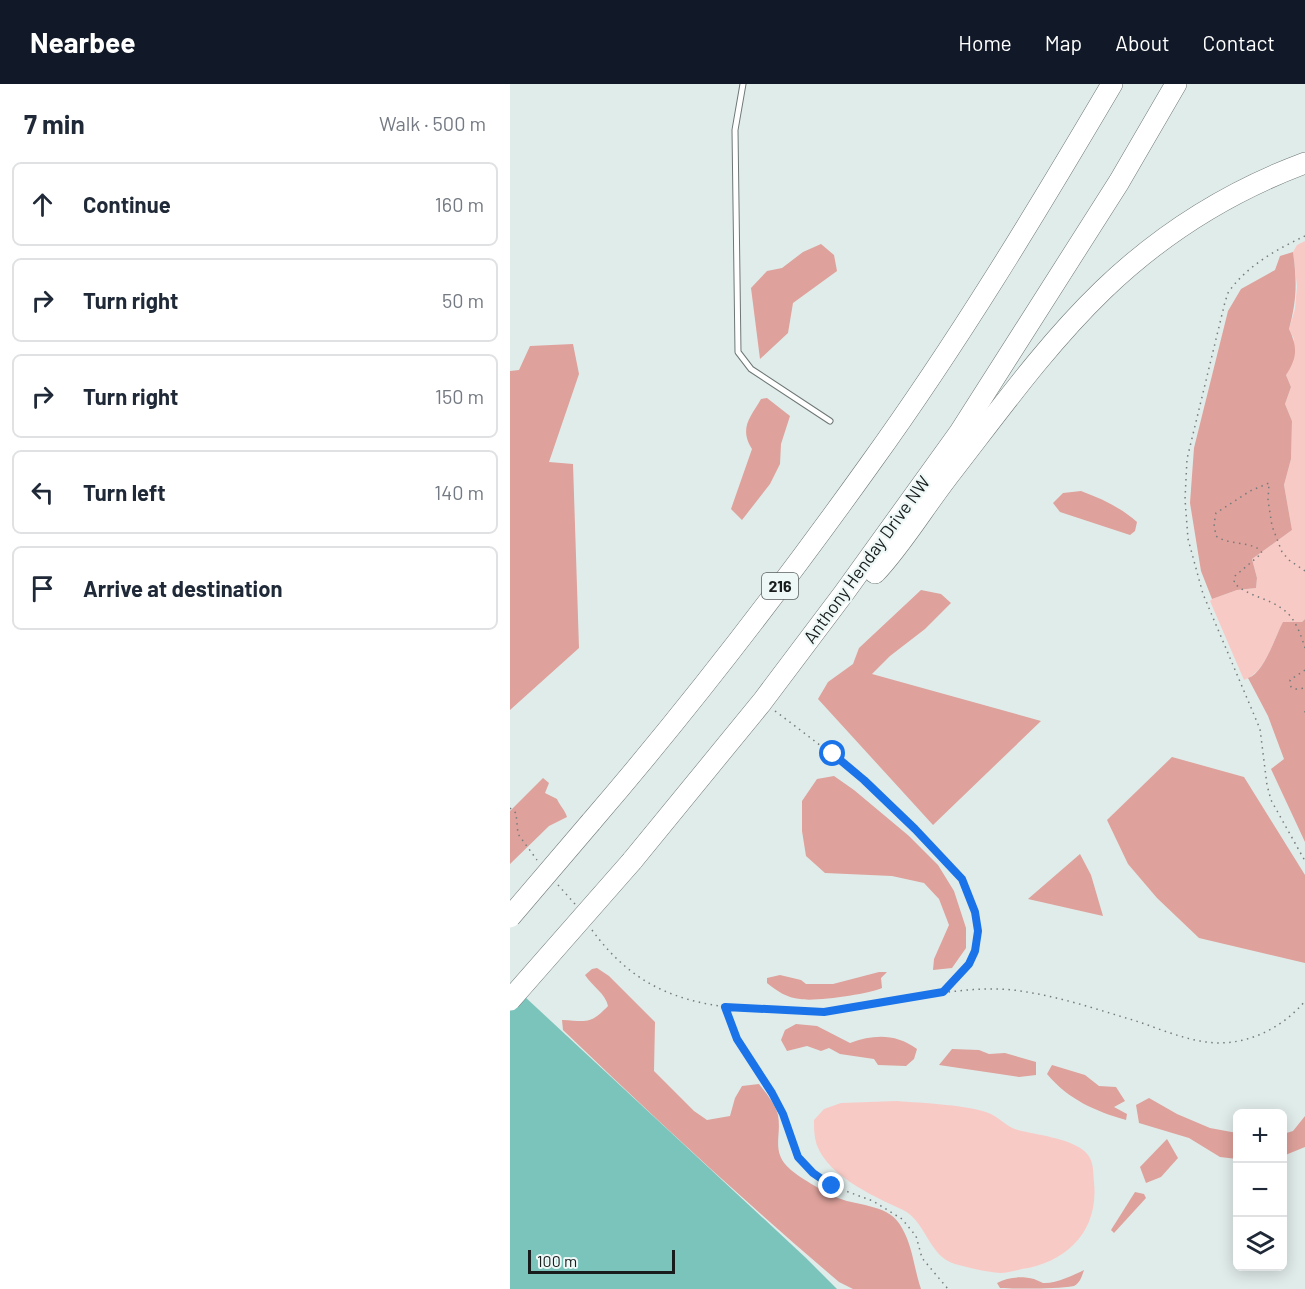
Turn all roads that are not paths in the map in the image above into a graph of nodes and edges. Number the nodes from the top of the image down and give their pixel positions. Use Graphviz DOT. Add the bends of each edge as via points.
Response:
graph roads {
  1 [pos="743,84"];
  2 [pos="1112,84"];
  3 [pos="1176,84"];
  4 [pos="1305,163"];
  5 [pos="830,421"];
  6 [pos="812,635"];
  7 [pos="510,916"];
  8 [pos="510,1000"];
  1 -- 5 [label="lane" via="735,130 738,351 752,369"];
  2 -- 7 [label="highway, 216, bridge" via="1047,194 870,464 652,752"];
  3 -- 6 [label="highway, Anthony Henday Drive NW" via="1119,182 960,432"];
  4 -- 6 [label="highway" via="1209,209 1166,238 1102,291 1049,349 877,571"];
  6 -- 8 [label="highway, Anthony Henday Drive NW, bridge" via="632,861"];
}
